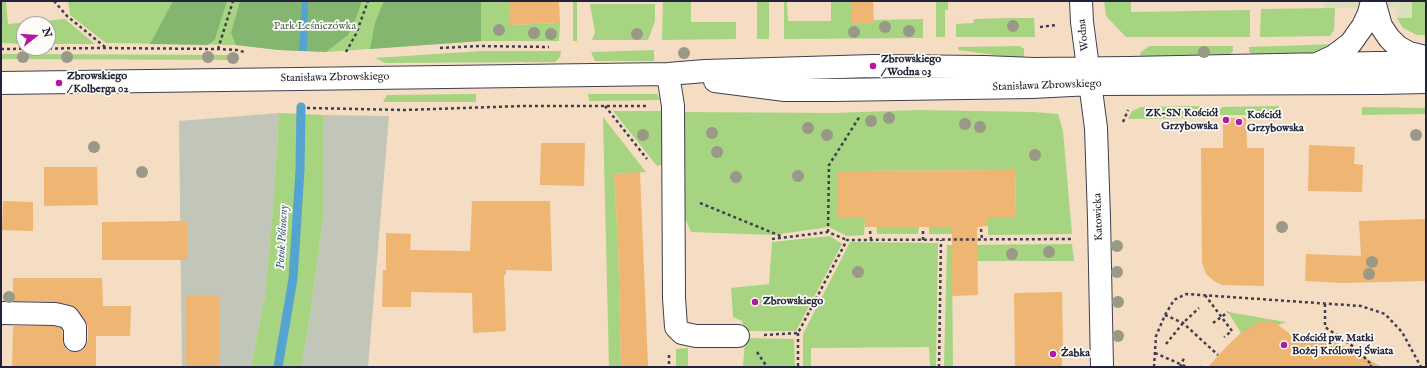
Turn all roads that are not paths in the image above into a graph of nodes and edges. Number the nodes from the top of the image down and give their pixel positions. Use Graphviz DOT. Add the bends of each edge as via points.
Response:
graph roads {
  1 [pos="1081,1"];
  2 [pos="1373,1"];
  3 [pos="1426,57"];
  4 [pos="1426,62"];
  5 [pos="1316,65"];
  6 [pos="668,74"];
  7 [pos="1089,76"];
  8 [pos="1426,82"];
  9 [pos="1,83"];
  10 [pos="1,313"];
  11 [pos="738,336"];
  12 [pos="75,340"];
  13 [pos="1102,367"];
  1 -- 7 [label="street, Wodna"];
  2 -- 3 [label="street" via="1380,26 1389,38 1409,53"];
  2 -- 5 [label="street" via="1363,26 1350,43 1334,56"];
  4 -- 5 [label="street, Stanisława Zbrowskiego"];
  5 -- 7 [label="street, Stanisława Zbrowskiego"];
  6 -- 7 [label="street, Stanisława Zbrowskiego" via="873,66 1033,69"];
  6 -- 9 [label="street, Stanisława Zbrowskiego"];
  6 -- 11 [label="street" via="673,106 676,327 682,333 696,336"];
  7 -- 8 [label="street, Stanisława Zbrowskiego"];
  7 -- 13 [label="street, Katowicka" via="1096,128"];
  10 -- 12 [label="street" via="55,314 68,317 75,327"];
}
